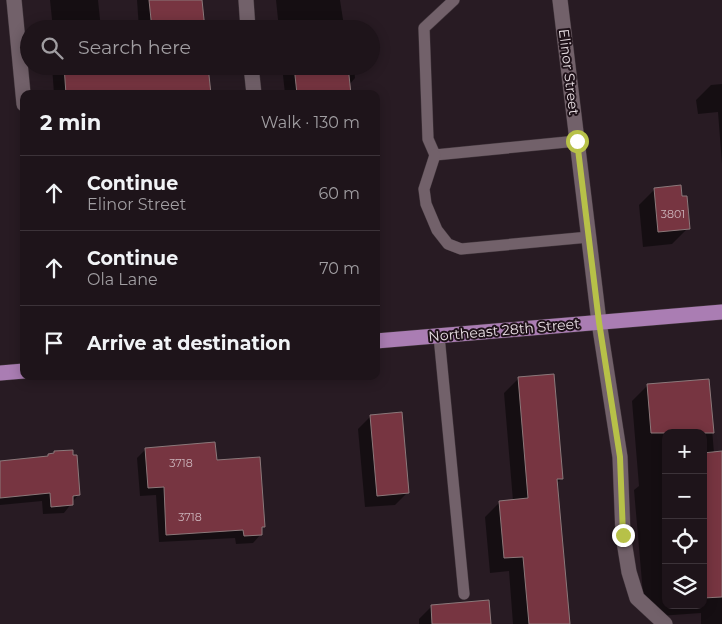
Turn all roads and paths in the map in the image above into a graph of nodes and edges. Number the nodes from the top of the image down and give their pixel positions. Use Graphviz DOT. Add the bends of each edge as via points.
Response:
graph roads {
  1 [pos="14,0"];
  2 [pos="246,0"];
  3 [pos="454,0"];
  4 [pos="560,0"];
  5 [pos="247,20"];
  6 [pos="20,62"];
  7 [pos="21,75"];
  8 [pos="252,75"];
  9 [pos="23,90"];
  10 [pos="254,90"];
  11 [pos="577,141"];
  12 [pos="435,155"];
  13 [pos="589,237"];
  14 [pos="722,312"];
  15 [pos="599,322"];
  16 [pos="439,336"];
  17 [pos="380,341"];
  18 [pos="20,371"];
  19 [pos="0,373"];
  20 [pos="464,594"];
  21 [pos="665,624"];
  1 -- 6 [label="street"];
  2 -- 5 [label="street"];
  3 -- 12 [label="lane" via="424,28 428,140"];
  4 -- 11 [label="street, Elinor Street"];
  7 -- 9 [label="street"];
  8 -- 10 [label="street"];
  11 -- 12 [label="lane"];
  11 -- 13 [label="street, Elinor Street"];
  12 -- 13 [label="lane" via="424,189 426,204 436,230 448,244 461,249"];
  13 -- 15 [label="street, Elinor Street"];
  14 -- 15 [label="main road, Northeast 28th Street"];
  15 -- 16 [label="main road, Northeast 28th Street"];
  15 -- 21 [label="street, Elinor Street" via="620,457 623,535 629,572 636,598"];
  16 -- 17 [label="main road, Northeast 28th Street"];
  16 -- 20 [label="lane"];
  18 -- 19 [label="main road"];
}
